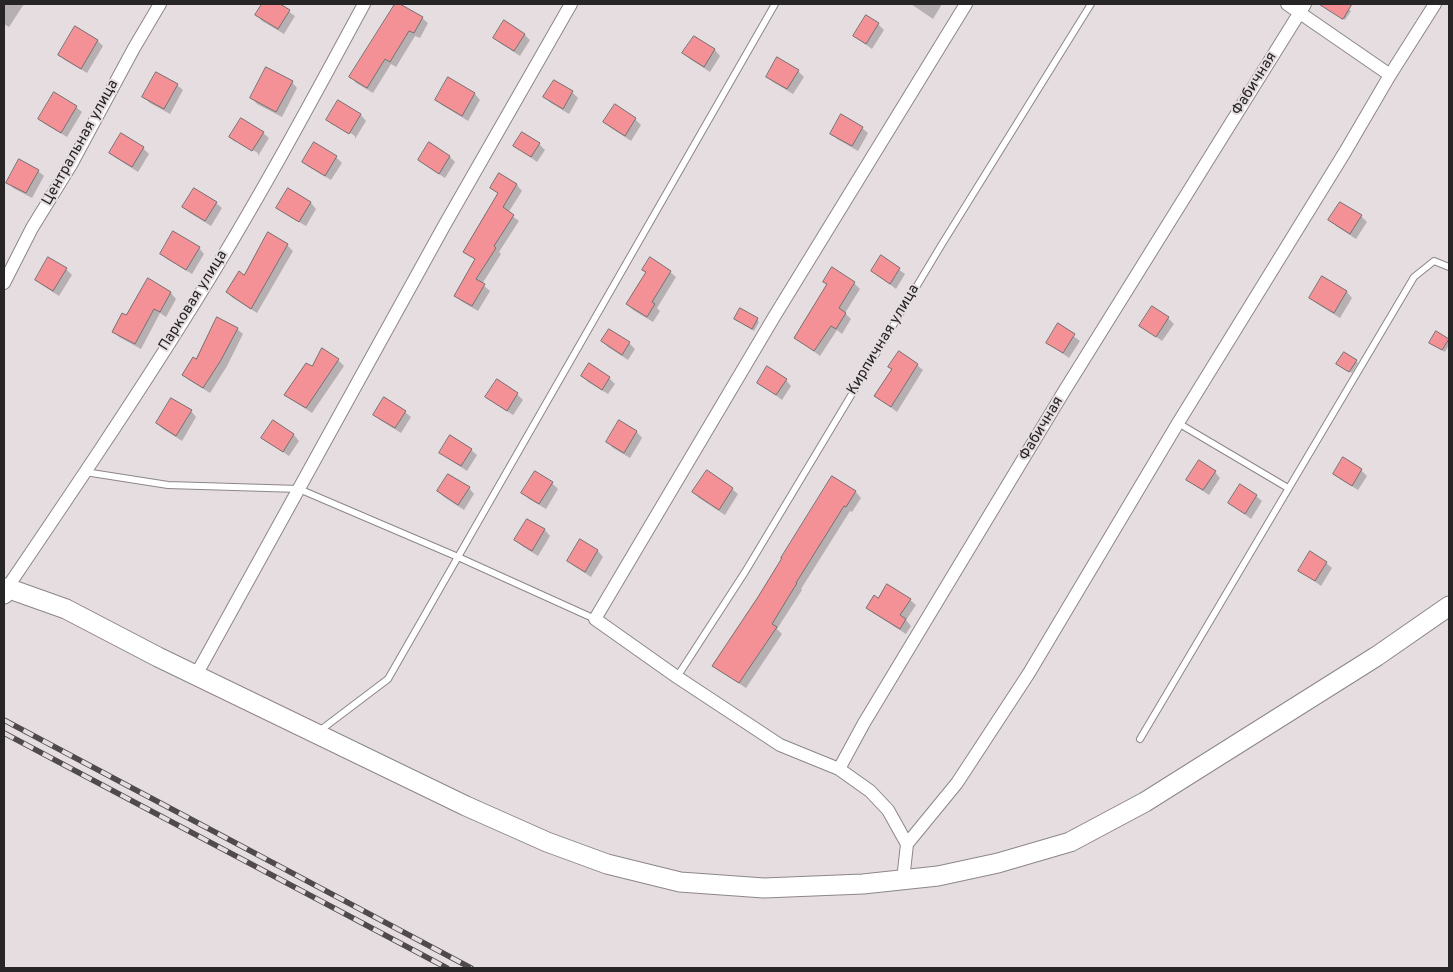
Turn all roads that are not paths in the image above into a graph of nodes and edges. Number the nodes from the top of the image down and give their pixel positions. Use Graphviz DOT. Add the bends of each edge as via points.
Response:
graph roads {
  1 [pos="160,4"];
  2 [pos="364,4"];
  3 [pos="571,4"];
  4 [pos="775,4"];
  5 [pos="966,4"];
  6 [pos="1091,4"];
  7 [pos="1287,4"];
  8 [pos="1435,4"];
  9 [pos="1302,8"];
  10 [pos="1390,75"];
  11 [pos="1449,267"];
  12 [pos="4,283"];
  13 [pos="1178,423"];
  14 [pos="85,472"];
  15 [pos="1288,488"];
  16 [pos="299,489"];
  17 [pos="458,557"];
  18 [pos="5,590"];
  19 [pos="1449,606"];
  20 [pos="595,619"];
  21 [pos="196,675"];
  22 [pos="677,677"];
  23 [pos="316,733"];
  24 [pos="1140,739"];
  25 [pos="839,769"];
  26 [pos="907,844"];
  27 [pos="903,880"];
  1 -- 12 [label="street, Центральная улица"];
  2 -- 14 [label="street, Парковая улица" via="278,163 193,306"];
  3 -- 16 [label="street"];
  4 -- 17 [label="lane"];
  5 -- 20 [label="street" via="774,317"];
  6 -- 22 [label="lane, Кирпичная улица"];
  7 -- 9 [label="street"];
  8 -- 10 [label="street"];
  9 -- 10 [label="street"];
  9 -- 25 [label="street, Фабичная" via="1063,393"];
  10 -- 13 [label="street"];
  11 -- 15 [label="lane" via="1434,261 1414,277"];
  13 -- 15 [label="lane"];
  13 -- 26 [label="street" via="1029,673 957,782"];
  14 -- 16 [label="lane" via="168,485"];
  14 -- 18 [label="street, Парковая улица"];
  15 -- 24 [label="lane"];
  16 -- 17 [label="lane"];
  16 -- 21 [label="street"];
  17 -- 20 [label="lane"];
  17 -- 23 [label="lane" via="388,679"];
  18 -- 21 [label="street" via="66,609"];
  19 -- 27 [label="street" via="1377,656 1145,802 1070,842 998,863"];
  20 -- 22 [label="street"];
  21 -- 23 [label="street"];
  22 -- 25 [label="street" via="780,745"];
  23 -- 27 [label="street" via="466,806 607,864 680,882 764,888"];
  25 -- 26 [label="street" via="888,810"];
  26 -- 27 [label="street"];
}
